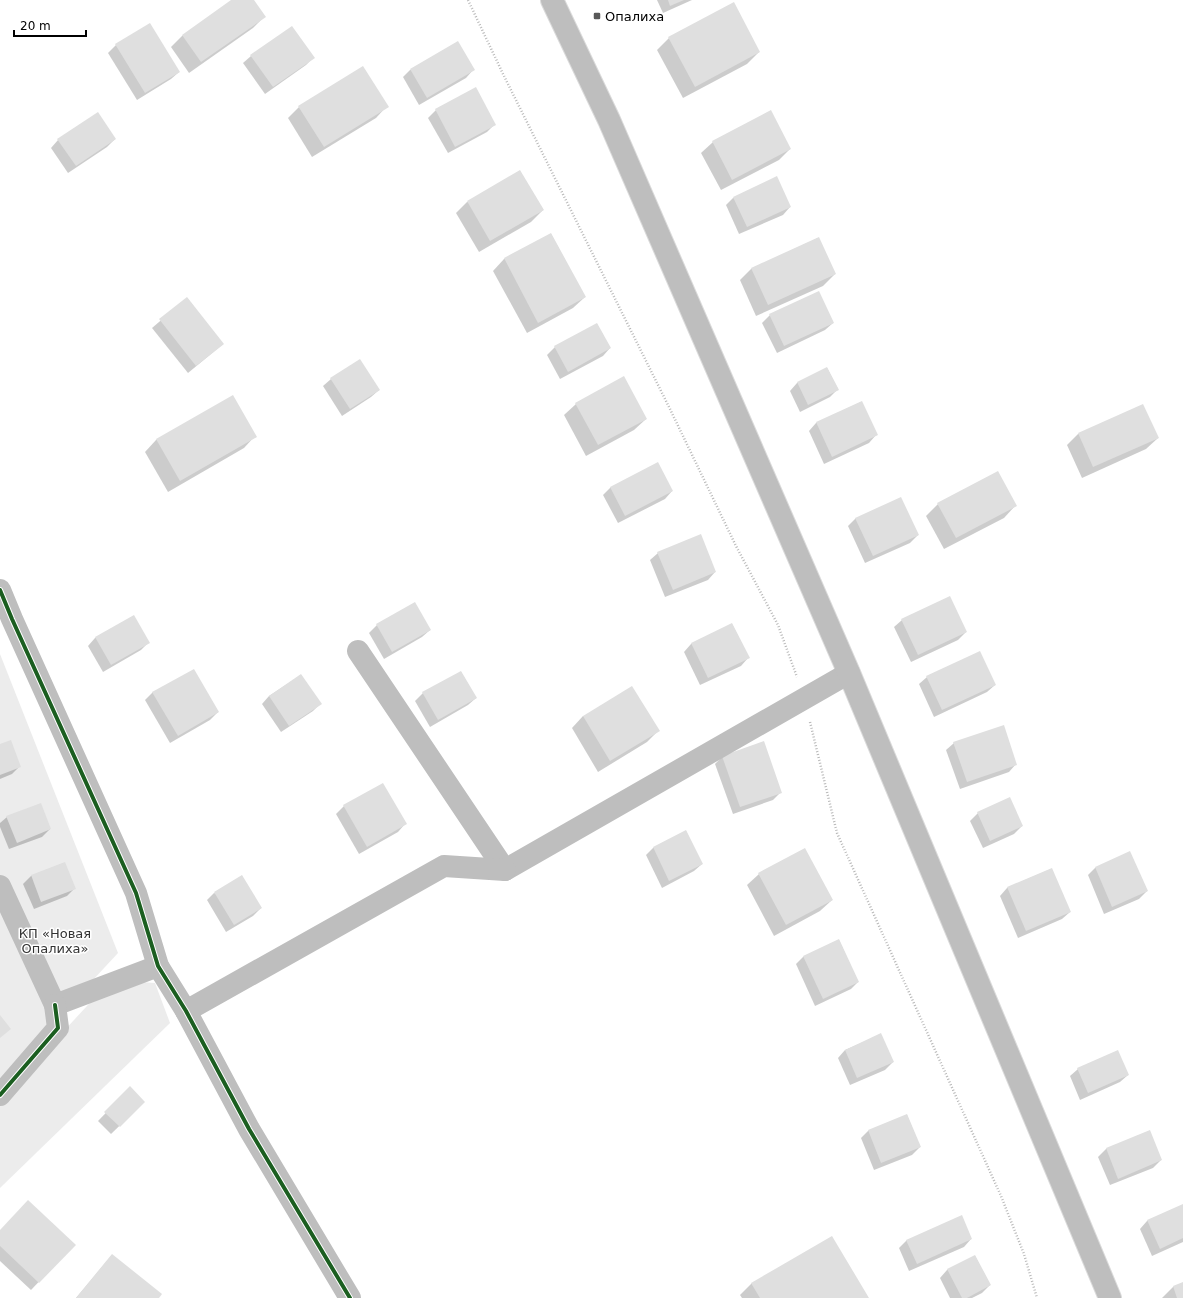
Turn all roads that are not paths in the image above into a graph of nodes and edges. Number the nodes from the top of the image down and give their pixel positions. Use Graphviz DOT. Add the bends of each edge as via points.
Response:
graph roads {
  1 [pos="552,0"];
  2 [pos="0,590"];
  3 [pos="358,651"];
  4 [pos="849,673"];
  5 [pos="505,870"];
  6 [pos="0,886"];
  7 [pos="158,966"];
  8 [pos="55,1004"];
  9 [pos="186,1011"];
  10 [pos="0,1095"];
  11 [pos="350,1298"];
  12 [pos="1110,1298"];
  1 -- 4 [label="main road" via="609,120"];
  2 -- 7 [label="main road" via="136,893"];
  3 -- 5 [label="main road"];
  4 -- 5 [label="main road"];
  4 -- 12 [label="main road"];
  5 -- 9 [label="main road" via="444,866"];
  6 -- 8 [label="main road"];
  7 -- 8 [label="main road"];
  7 -- 9 [label="main road"];
  8 -- 10 [label="main road" via="58,1028"];
  9 -- 11 [label="main road" via="249,1129"];
}
